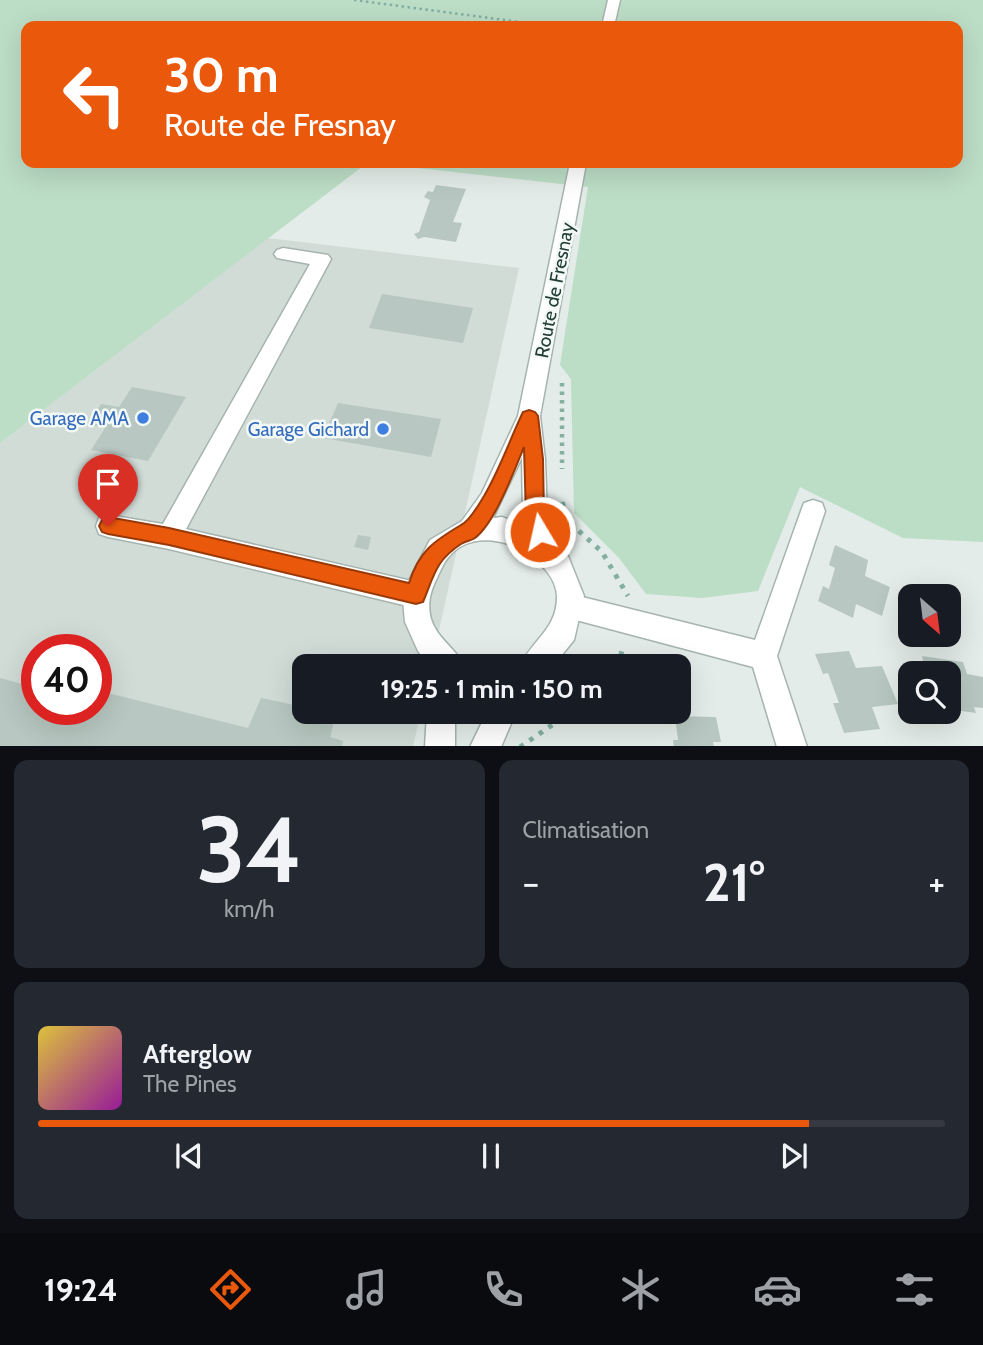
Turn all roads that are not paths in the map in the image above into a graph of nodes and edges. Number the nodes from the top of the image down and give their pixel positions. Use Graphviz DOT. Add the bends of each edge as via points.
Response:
graph roads {
  1 [pos="614,0"];
  2 [pos="609,21"];
  3 [pos="577,168"];
  4 [pos="283,254"];
  5 [pos="529,416"];
  6 [pos="813,511"];
  7 [pos="108,526"];
  8 [pos="469,532"];
  9 [pos="169,537"];
  10 [pos="545,547"];
  11 [pos="416,595"];
  12 [pos="570,607"];
  13 [pos="435,654"];
  14 [pos="551,654"];
  15 [pos="763,656"];
  16 [pos="441,724"];
  17 [pos="496,724"];
  18 [pos="440,746"];
  19 [pos="485,746"];
  20 [pos="792,746"];
  1 -- 2 [label="street"];
  3 -- 5 [label="street, Route de Fresnay"];
  4 -- 9 [label="street" via="322,259"];
  5 -- 8 [label="street, Route de Fresnay" via="491,501"];
  5 -- 10 [label="street, Route de Fresnay" via="535,517"];
  6 -- 15 [label="street"];
  7 -- 9 [label="street"];
  8 -- 10 [label="street" via="507,528"];
  8 -- 11 [label="street" via="438,550 423,570"];
  9 -- 11 [label="street"];
  10 -- 12 [label="street" via="568,584"];
  11 -- 13 [label="street" via="423,638"];
  12 -- 14 [label="street" via="564,632"];
  12 -- 15 [label="street"];
  15 -- 20 [label="street"];
  16 -- 18 [label="street"];
  17 -- 19 [label="street"];
}
